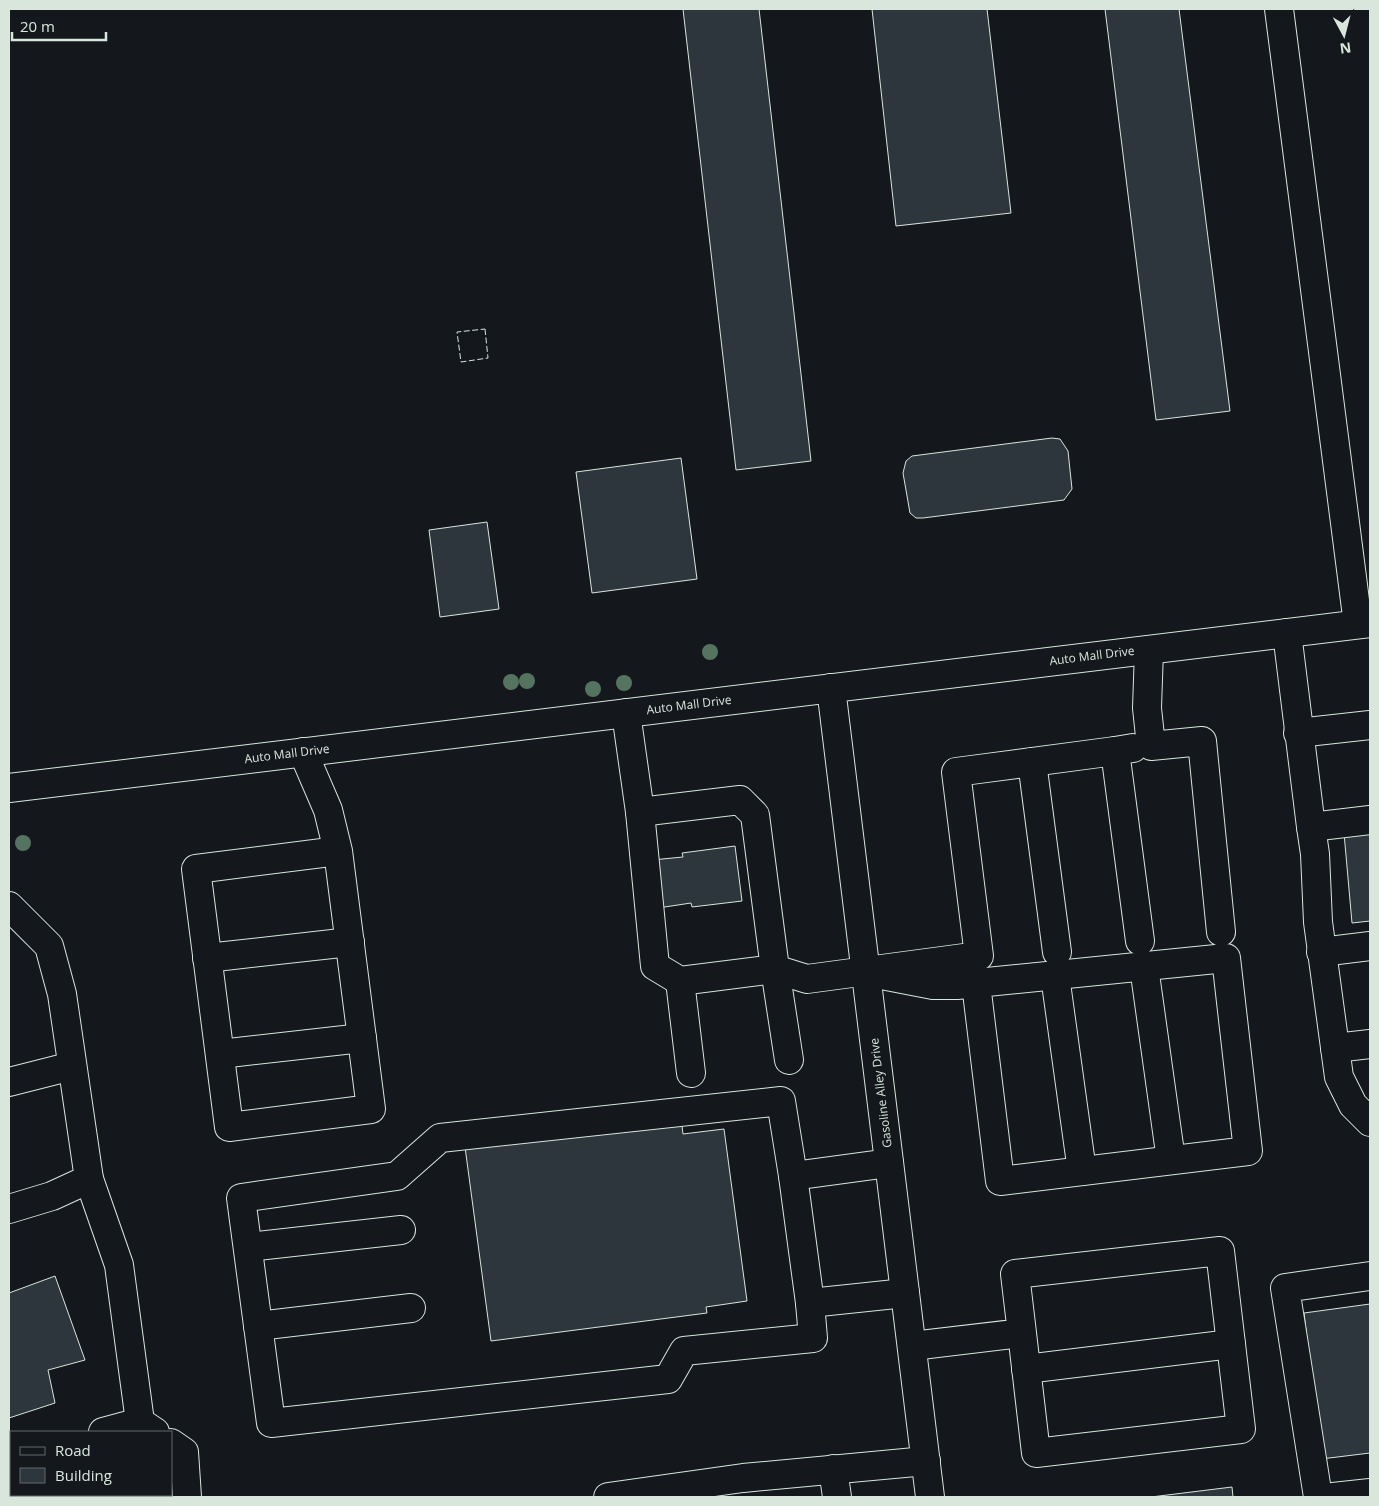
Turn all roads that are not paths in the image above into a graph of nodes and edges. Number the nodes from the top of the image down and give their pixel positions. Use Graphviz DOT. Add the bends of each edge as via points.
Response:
graph roads {
  1 [pos="1279,9"];
  2 [pos="1364,624"];
  3 [pos="1288,633"];
  4 [pos="1149,650"];
  5 [pos="831,688"];
  6 [pos="626,713"];
  7 [pos="1370,725"];
  8 [pos="1298,733"];
  9 [pos="1152,746"];
  10 [pos="1115,751"];
  11 [pos="303,752"];
  12 [pos="1032,762"];
  13 [pos="9,788"];
  14 [pos="640,812"];
  15 [pos="1370,820"];
  16 [pos="1311,827"];
  17 [pos="338,851"];
  18 [pos="9,906"];
  19 [pos="1221,932"];
  20 [pos="350,942"];
  21 [pos="1370,946"];
  22 [pos="1321,952"];
  23 [pos="1142,954"];
  24 [pos="207,958"];
  25 [pos="1056,964"];
  26 [pos="775,969"];
  27 [pos="866,972"];
  28 [pos="680,981"];
  29 [pos="976,984"];
  30 [pos="362,1038"];
  31 [pos="1370,1044"];
  32 [pos="1334,1048"];
  33 [pos="220,1054"];
  34 [pos="789,1060"];
  35 [pos="72,1066"];
  36 [pos="691,1073"];
  37 [pos="9,1082"];
  38 [pos="1370,1122"];
  39 [pos="1171,1160"];
  40 [pos="889,1163"];
  41 [pos="1082,1171"];
  42 [pos="793,1176"];
  43 [pos="89,1179"];
  44 [pos="9,1209"];
  45 [pos="400,1230"];
  46 [pos="248,1247"];
  47 [pos="1370,1276"];
  48 [pos="905,1293"];
  49 [pos="810,1303"];
  50 [pos="411,1308"];
  51 [pos="258,1326"];
  52 [pos="1022,1333"];
  53 [pos="1231,1344"];
  54 [pos="912,1346"];
  55 [pos="1026,1369"];
  56 [pos="147,1427"];
  57 [pos="112,1431"];
  58 [pos="172,1444"];
  59 [pos="926,1461"];
  60 [pos="833,1469"];
  61 [pos="744,1488"];
  62 [pos="1370,1493"];
  63 [pos="187,1497"];
  64 [pos="608,1497"];
  65 [pos="837,1497"];
  66 [pos="930,1497"];
  67 [pos="1318,1497"];
  68 [pos="1332,1497"];
  1 -- 2 [label="street"];
  2 -- 3 [label="street, Auto Mall Drive"];
  3 -- 4 [label="street, Auto Mall Drive"];
  3 -- 8 [label="street"];
  4 -- 5 [label="street, Auto Mall Drive"];
  4 -- 9 [label="street" via="1147,708"];
  5 -- 6 [label="street, Auto Mall Drive"];
  5 -- 27 [label="street, Gasoline Alley Drive"];
  6 -- 11 [label="street, Auto Mall Drive"];
  6 -- 14 [label="street"];
  7 -- 8 [label="street"];
  8 -- 16 [label="street"];
  9 -- 10 [label="street"];
  9 -- 19 [label="street" via="1202,741"];
  10 -- 12 [label="street"];
  10 -- 23 [label="street"];
  11 -- 13 [label="street, Auto Mall Drive"];
  11 -- 17 [label="street" via="328,810"];
  12 -- 25 [label="street"];
  12 -- 27 [label="street" via="956,772 979,956"];
  14 -- 26 [label="street" via="740,800 755,815"];
  14 -- 28 [label="street" via="655,966"];
  15 -- 16 [label="street"];
  16 -- 22 [label="street"];
  17 -- 20 [label="street"];
  17 -- 24 [label="street" via="196,869"];
  18 -- 35 [label="street" via="49,946 62,994"];
  20 -- 24 [label="street"];
  20 -- 30 [label="street"];
  21 -- 22 [label="street"];
  22 -- 32 [label="street"];
  23 -- 25 [label="street"];
  23 -- 39 [label="street"];
  23 -- 39 [label="street" via="1226,958 1248,1151"];
  24 -- 33 [label="street"];
  25 -- 29 [label="street"];
  25 -- 41 [label="street"];
  26 -- 27 [label="street" via="807,979"];
  26 -- 28 [label="street"];
  26 -- 34 [label="street"];
  27 -- 29 [label="street" via="933,985"];
  27 -- 40 [label="street, Gasoline Alley Drive"];
  28 -- 36 [label="street"];
  29 -- 41 [label="street" via="1000,1181"];
  30 -- 33 [label="street"];
  30 -- 33 [label="street" via="370,1108 228,1126"];
  31 -- 32 [label="street"];
  32 -- 38 [label="street" via="1339,1076 1353,1105"];
  35 -- 37 [label="street"];
  35 -- 43 [label="street"];
  39 -- 41 [label="street"];
  40 -- 42 [label="street"];
  40 -- 48 [label="street, Gasoline Alley Drive"];
  42 -- 46 [label="street" via="782,1101 440,1138 397,1176 241,1198"];
  42 -- 49 [label="street"];
  43 -- 44 [label="street" via="52,1196"];
  43 -- 56 [label="street" via="119,1265"];
  45 -- 46 [label="street"];
  46 -- 51 [label="street"];
  47 -- 67 [label="street" via="1285,1288"];
  48 -- 49 [label="street"];
  48 -- 54 [label="street, Gasoline Alley Drive"];
  49 -- 51 [label="street" via="813,1338 684,1351 668,1379 271,1423"];
  50 -- 51 [label="street"];
  52 -- 53 [label="street" via="1015,1274 1220,1251"];
  52 -- 54 [label="street"];
  52 -- 55 [label="street"];
  53 -- 55 [label="street"];
  53 -- 55 [label="street" via="1240,1429 1036,1453"];
  54 -- 59 [label="street, Gasoline Alley Drive"];
  56 -- 57 [label="street"];
  58 -- 63 [label="street" via="184,1452"];
  59 -- 60 [label="street"];
  59 -- 66 [label="street, Gasoline Alley Drive"];
  60 -- 61 [label="street"];
  60 -- 65 [label="street"];
  61 -- 64 [label="street"];
  62 -- 68 [label="street"];
}
